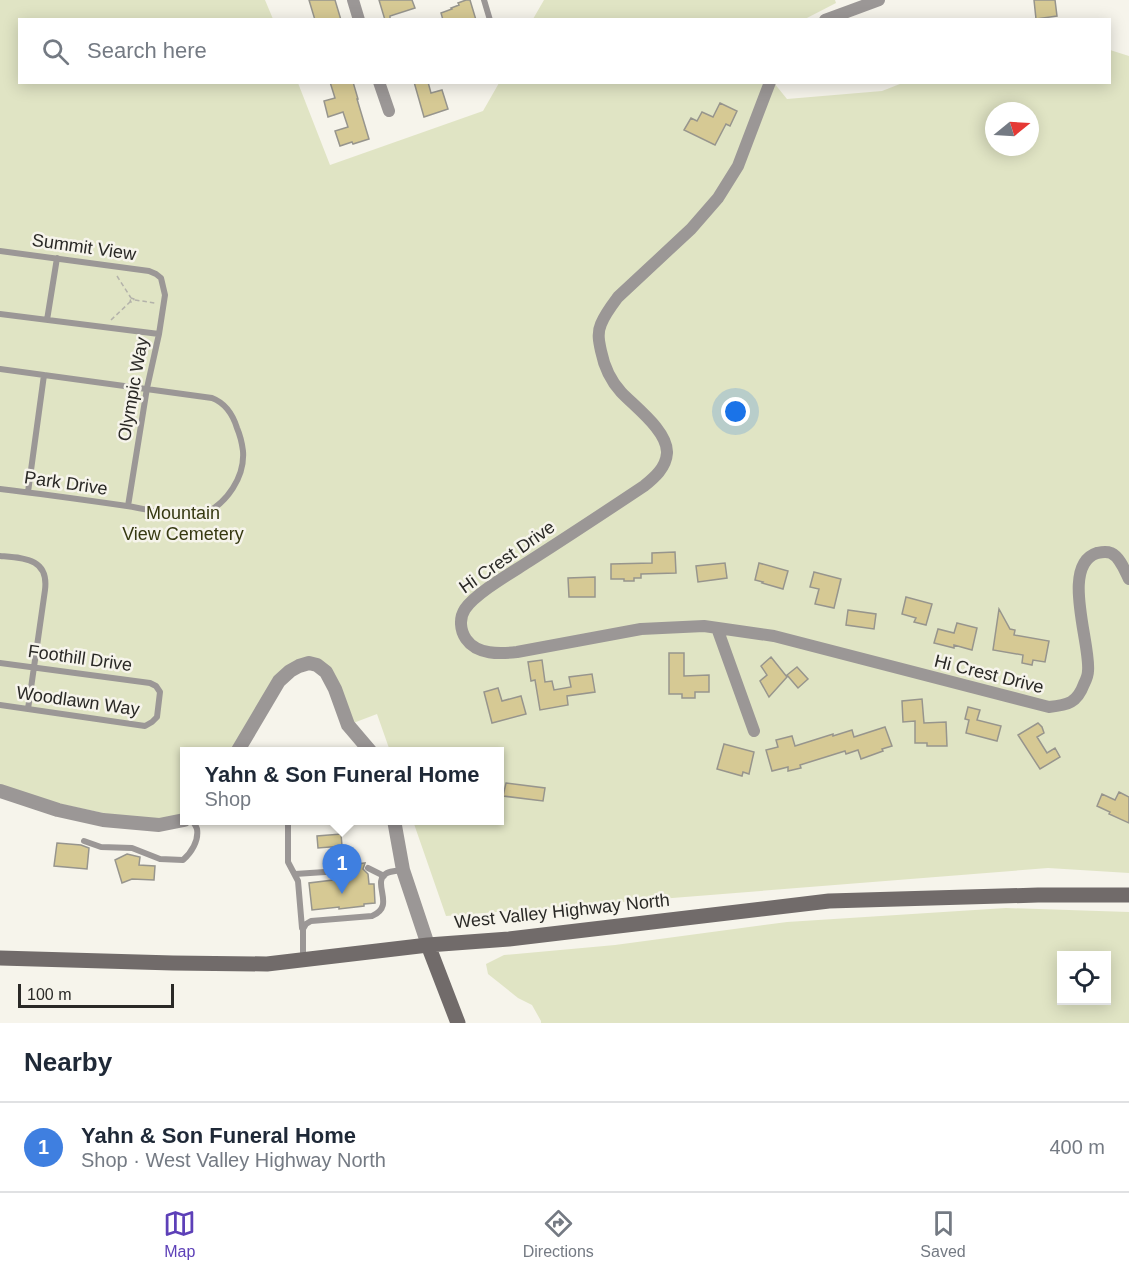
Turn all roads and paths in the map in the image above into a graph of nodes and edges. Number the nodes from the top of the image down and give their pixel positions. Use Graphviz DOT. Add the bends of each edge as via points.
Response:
graph roads {
  1 [pos="353,0"];
  2 [pos="484,0"];
  3 [pos="879,0"];
  4 [pos="358,18"];
  5 [pos="489,18"];
  6 [pos="830,18"];
  7 [pos="380,84"];
  8 [pos="769,84"];
  9 [pos="388,111"];
  10 [pos="0,251"];
  11 [pos="57,258"];
  12 [pos="110,265"];
  13 [pos="161,278"];
  14 [pos="131,298"];
  15 [pos="135,300"];
  16 [pos="130,302"];
  17 [pos="164,304"];
  18 [pos="0,314"];
  19 [pos="47,320"];
  20 [pos="103,327"];
  21 [pos="159,334"];
  22 [pos="0,369"];
  23 [pos="44,375"];
  24 [pos="147,388"];
  25 [pos="0,489"];
  26 [pos="28,492"];
  27 [pos="128,506"];
  28 [pos="0,556"];
  29 [pos="1129,579"];
  30 [pos="717,628"];
  31 [pos="0,663"];
  32 [pos="34,667"];
  33 [pos="0,705"];
  34 [pos="28,709"];
  35 [pos="152,722"];
  36 [pos="754,731"];
  37 [pos="240,747"];
  38 [pos="367,747"];
  39 [pos="0,791"];
  40 [pos="180,821"];
  41 [pos="194,825"];
  42 [pos="288,825"];
  43 [pos="395,825"];
  44 [pos="84,841"];
  45 [pos="368,868"];
  46 [pos="403,870"];
  47 [pos="340,871"];
  48 [pos="295,874"];
  49 [pos="384,876"];
  50 [pos="1129,895"];
  51 [pos="303,929"];
  52 [pos="428,945"];
  53 [pos="0,958"];
  54 [pos="303,959"];
  55 [pos="458,1023"];
  1 -- 4 [label="street"];
  2 -- 5 [label="lane"];
  3 -- 6 [label="street"];
  7 -- 9 [label="street"];
  8 -- 30 [label="street, Hi Crest Drive" via="738,166 718,198 618,297 600,325 602,359 613,381 665,442 663,467 644,486 476,597 462,614 461,625 473,646 499,654 641,629"];
  10 -- 11 [label="lane, Summit View"];
  11 -- 12 [label="lane, Summit View"];
  11 -- 19 [label="lane"];
  12 -- 13 [label="lane, Summit View" via="156,273"];
  12 -- 14 [label="path"];
  13 -- 17 [label="lane, Olympic Way"];
  14 -- 15 [label="path"];
  14 -- 16 [label="path"];
  15 -- 16 [label="path"];
  15 -- 17 [label="path"];
  16 -- 20 [label="path"];
  17 -- 21 [label="lane, Olympic Way"];
  18 -- 19 [label="lane"];
  19 -- 20 [label="lane"];
  20 -- 21 [label="lane"];
  21 -- 24 [label="lane, Olympic Way"];
  22 -- 23 [label="lane"];
  23 -- 24 [label="lane"];
  23 -- 26 [label="lane"];
  24 -- 27 [label="lane, Olympic Way"];
  24 -- 27 [label="lane" via="212,398 226,406 235,422 243,460 229,493 204,514 186,517"];
  25 -- 26 [label="lane, Park Drive"];
  26 -- 27 [label="lane, Park Drive"];
  28 -- 32 [label="lane" via="41,566 46,585"];
  29 -- 30 [label="street, Hi Crest Drive" via="1112,554 1092,555 1085,563 1079,592 1088,670 1079,696 1071,703 1049,707 774,636"];
  30 -- 36 [label="street"];
  31 -- 32 [label="lane, Foothill Drive"];
  32 -- 34 [label="lane"];
  32 -- 35 [label="lane, Foothill Drive" via="150,683 160,692 157,717"];
  33 -- 34 [label="lane, Woodlawn Way"];
  34 -- 35 [label="lane, Woodlawn Way" via="145,726"];
  37 -- 38 [label="street" via="279,681 309,663 326,672 348,725"];
  39 -- 40 [label="street" via="103,820 159,825"];
  41 -- 44 [label="lane" via="195,844 183,860 160,859 132,848 101,847"];
  42 -- 48 [label="lane" via="288,862"];
  43 -- 46 [label="street"];
  45 -- 49 [label="lane"];
  46 -- 49 [label="lane"];
  46 -- 52 [label="street"];
  47 -- 48 [label="lane"];
  48 -- 51 [label="lane"];
  49 -- 51 [label="lane" via="384,904 378,914 310,921"];
  50 -- 52 [label="main road, West Valley Highway North" via="829,901"];
  51 -- 54 [label="lane"];
  52 -- 54 [label="main road, West Valley Highway North"];
  52 -- 55 [label="main road"];
  53 -- 54 [label="main road, West Valley Highway North" via="267,964"];
}
